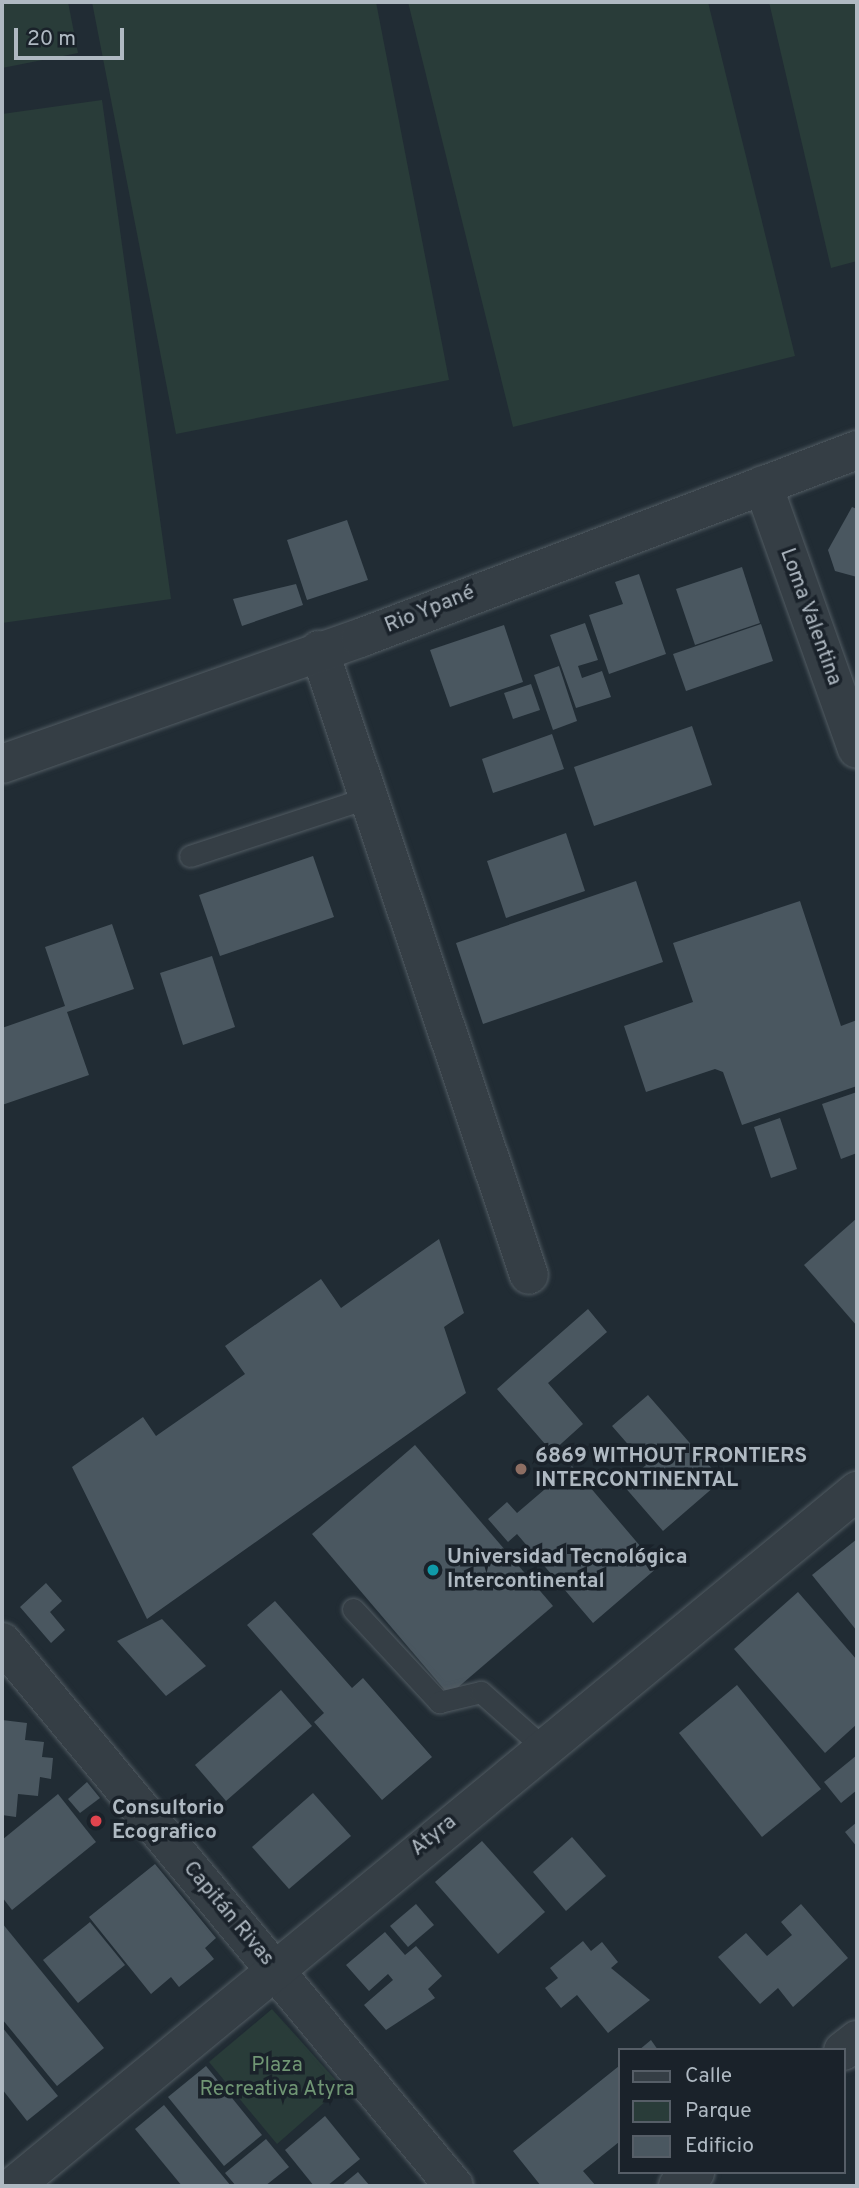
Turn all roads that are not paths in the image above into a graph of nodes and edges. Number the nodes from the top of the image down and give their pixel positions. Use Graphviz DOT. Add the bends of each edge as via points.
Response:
graph roads {
  1 [pos="857,450"];
  2 [pos="763,485"];
  3 [pos="320,650"];
  4 [pos="857,749"];
  5 [pos="2,764"];
  6 [pos="369,797"];
  7 [pos="190,856"];
  8 [pos="529,1275"];
  9 [pos="857,1491"];
  10 [pos="353,1609"];
  11 [pos="2,1642"];
  12 [pos="543,1747"];
  13 [pos="273,1968"];
  14 [pos="693,2174"];
  15 [pos="14,2186"];
  16 [pos="454,2186"];
  17 [pos="678,2186"];
  1 -- 2 [label="street, Rio Ypané"];
  2 -- 3 [label="street, Rio Ypané"];
  2 -- 4 [label="street, Loma Valentina"];
  3 -- 5 [label="street, Rio Ypané"];
  3 -- 6 [label="street"];
  6 -- 7 [label="lane"];
  6 -- 8 [label="street"];
  9 -- 12 [label="street, Atyra"];
  10 -- 12 [label="lane" via="439,1702 481,1692"];
  11 -- 13 [label="street, Capitán Rivas"];
  12 -- 13 [label="street, Atyra"];
  13 -- 15 [label="street, Atyra"];
  13 -- 16 [label="street, Capitán Rivas"];
  14 -- 17 [label="street"];
}
